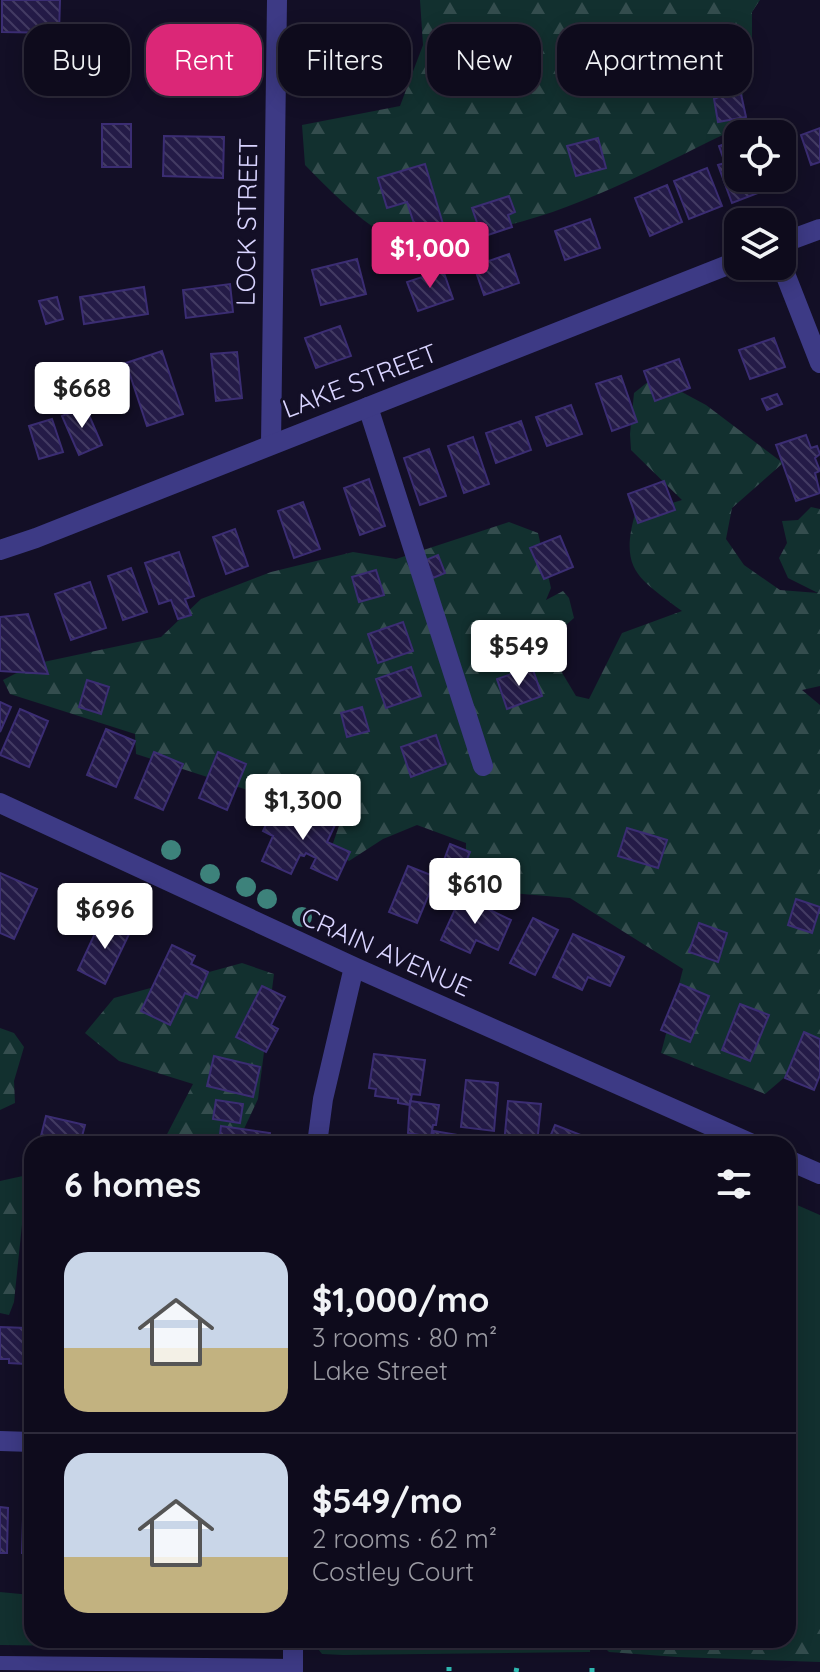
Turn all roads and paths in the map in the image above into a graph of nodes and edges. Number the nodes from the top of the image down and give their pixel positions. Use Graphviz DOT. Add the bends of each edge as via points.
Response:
graph roads {
  1 [pos="277,0"];
  2 [pos="820,229"];
  3 [pos="796,238"];
  4 [pos="724,267"];
  5 [pos="787,280"];
  6 [pos="820,363"];
  7 [pos="368,407"];
  8 [pos="271,444"];
  9 [pos="1,545"];
  10 [pos="483,766"];
  11 [pos="0,803"];
  12 [pos="354,967"];
  13 [pos="318,1136"];
  14 [pos="734,1136"];
  15 [pos="796,1164"];
  16 [pos="820,1174"];
  17 [pos="0,1441"];
  18 [pos="24,1442"];
  19 [pos="293,1648"];
  20 [pos="0,1663"];
  21 [pos="293,1669"];
  1 -- 8 [label="street, LOCK STREET"];
  2 -- 3 [label="street"];
  4 -- 7 [label="street, LAKE STREET"];
  5 -- 6 [label="street"];
  7 -- 8 [label="street, LAKE STREET"];
  7 -- 10 [label="street"];
  8 -- 9 [label="street, LAKE STREET" via="36,538"];
  11 -- 12 [label="street, CRAIN AVENUE"];
  12 -- 13 [label="street"];
  12 -- 14 [label="street, CRAIN AVENUE"];
  15 -- 16 [label="street"];
  17 -- 18 [label="street"];
  19 -- 21 [label="street"];
  20 -- 21 [label="lane"];
}
